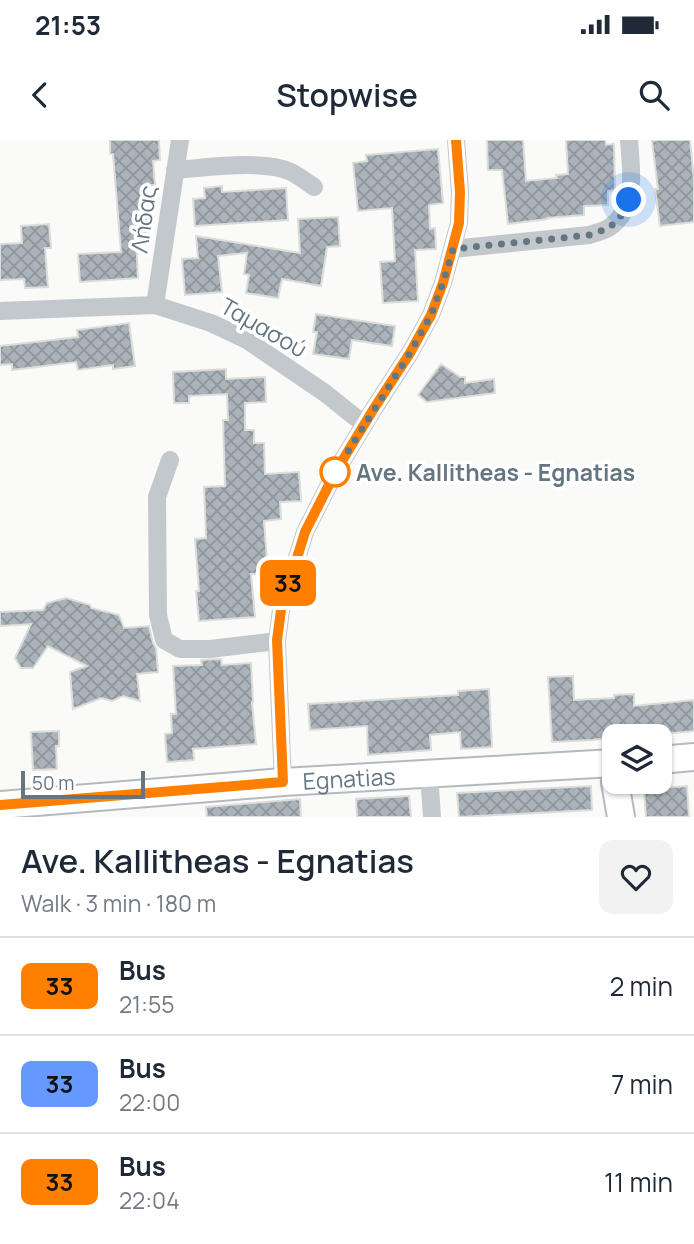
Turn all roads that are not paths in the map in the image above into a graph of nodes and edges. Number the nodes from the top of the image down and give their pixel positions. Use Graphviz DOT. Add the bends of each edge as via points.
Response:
graph roads {
  1 [pos="180,140"];
  2 [pos="456,140"];
  3 [pos="629,140"];
  4 [pos="175,170"];
  5 [pos="314,187"];
  6 [pos="453,249"];
  7 [pos="155,305"];
  8 [pos="0,311"];
  9 [pos="365,423"];
  10 [pos="170,460"];
  11 [pos="277,640"];
  12 [pos="694,757"];
  13 [pos="672,759"];
  14 [pos="602,771"];
  15 [pos="429,773"];
  16 [pos="283,782"];
  17 [pos="618,794"];
  18 [pos="0,805"];
  19 [pos="432,817"];
  20 [pos="621,817"];
  1 -- 4 [label="street, Λήδας"];
  2 -- 6 [label="street" via="460,192"];
  3 -- 6 [label="street" via="629,200 622,216 608,229 590,235"];
  4 -- 5 [label="street" via="279,168"];
  4 -- 7 [label="street, Λήδας"];
  6 -- 9 [label="street" via="431,315"];
  7 -- 8 [label="street, Ταμασού"];
  7 -- 9 [label="street, Ταμασού" via="247,340"];
  9 -- 11 [label="street" via="305,532 281,610"];
  10 -- 11 [label="street" via="157,497 158,615 164,640 180,649 211,649"];
  11 -- 16 [label="street"];
  12 -- 13 [label="street"];
  14 -- 15 [label="street, Egnatias"];
  15 -- 16 [label="street, Egnatias"];
  15 -- 19 [label="street"];
  16 -- 18 [label="street, Egnatias"];
  17 -- 20 [label="street"];
}
